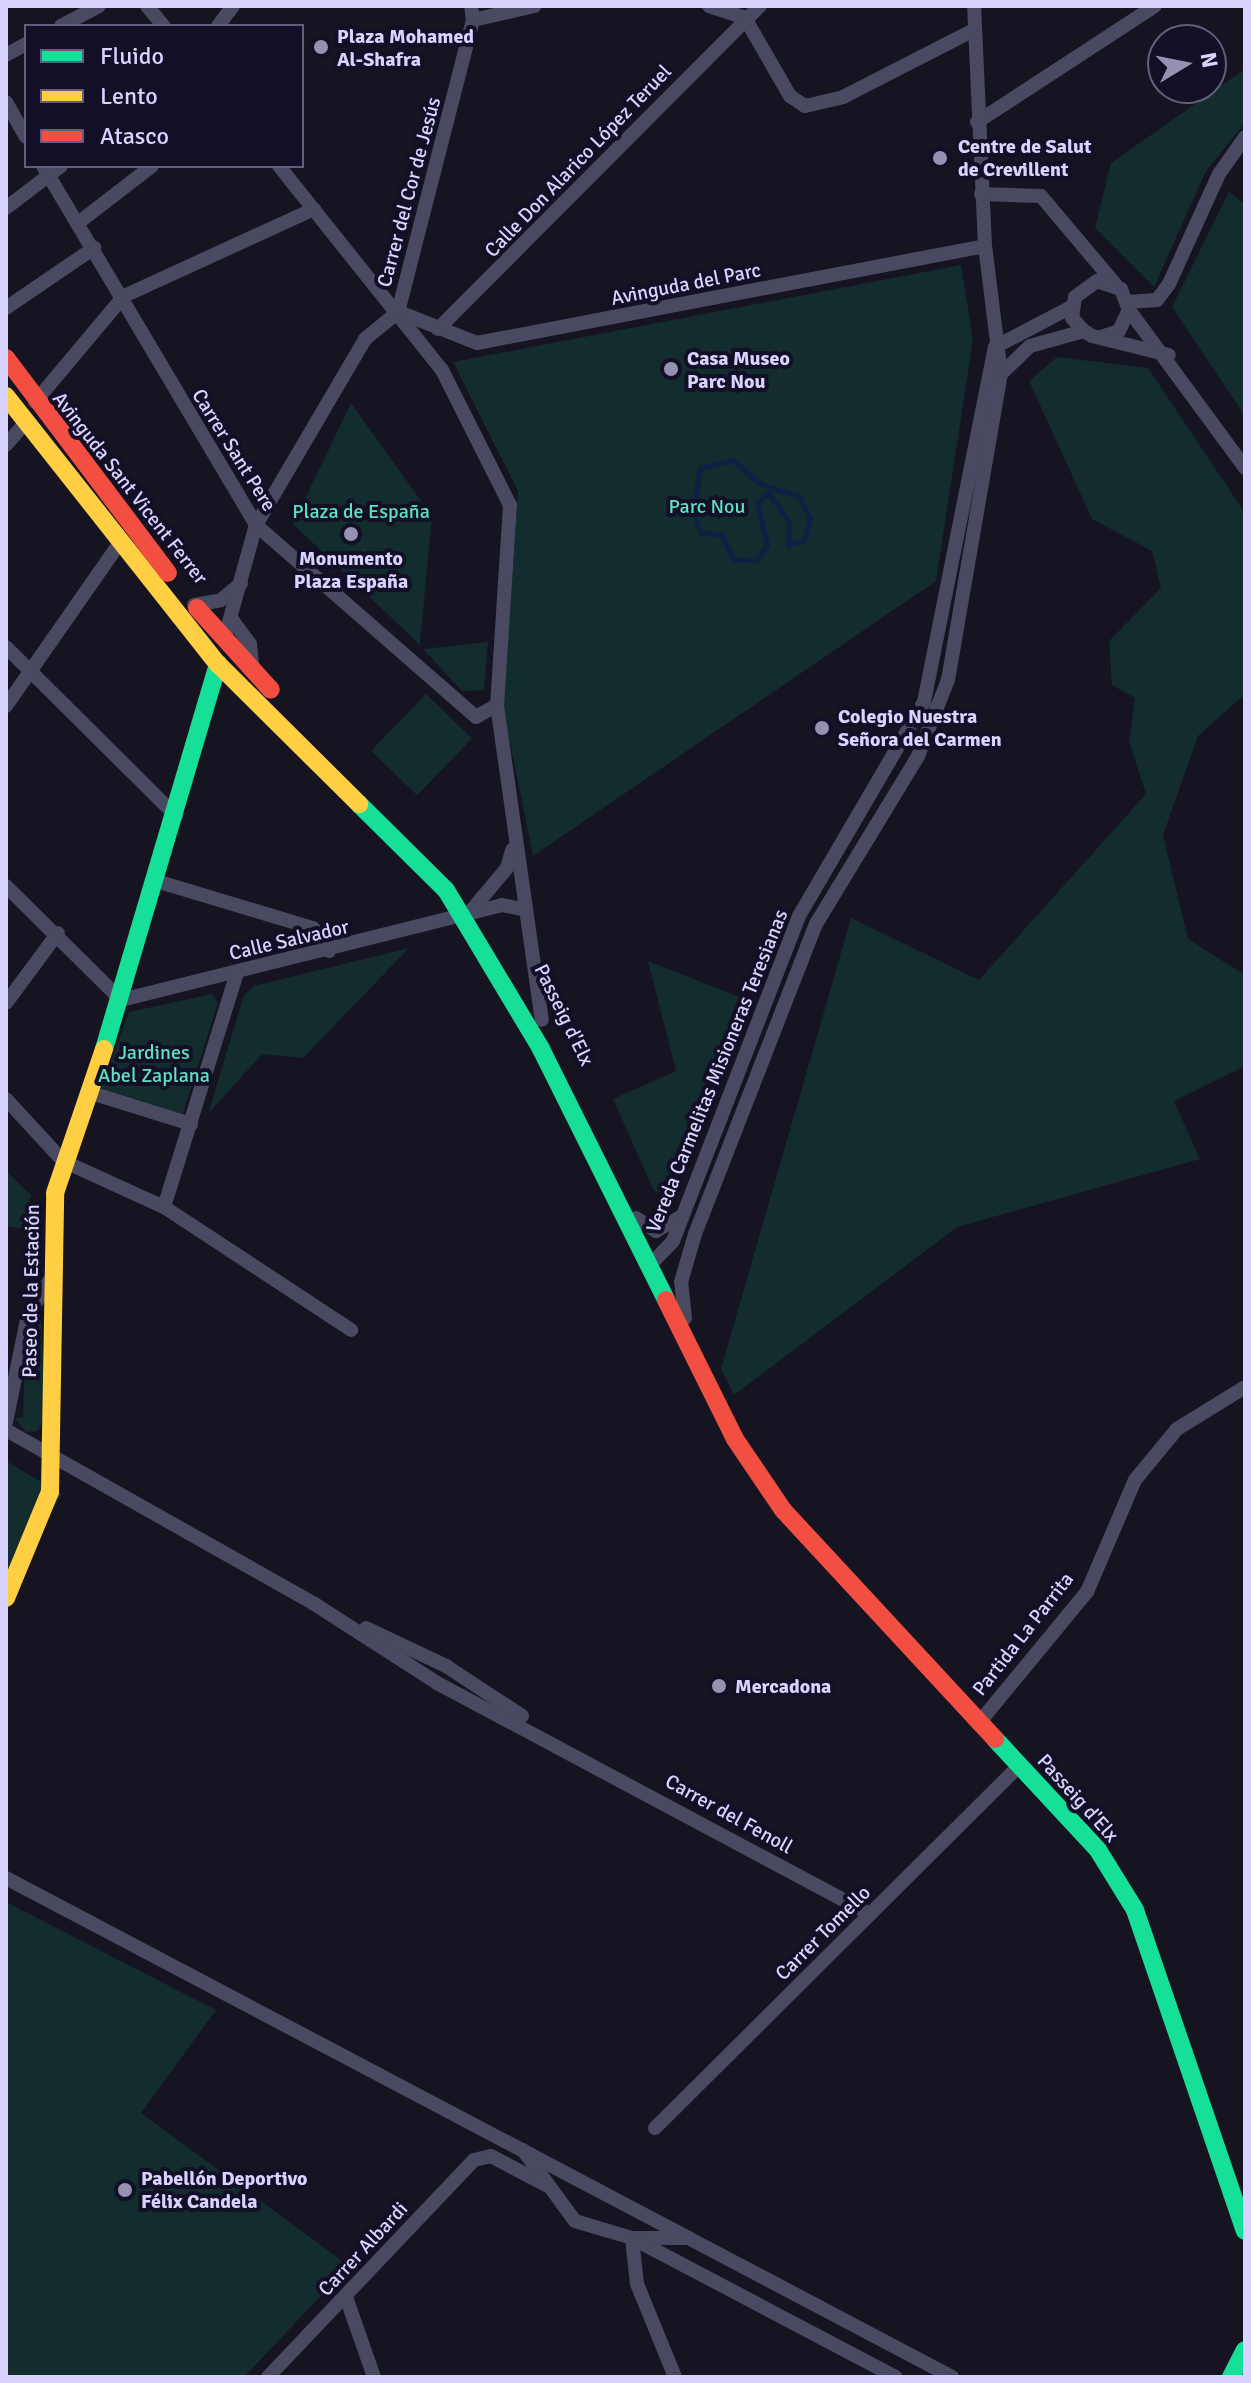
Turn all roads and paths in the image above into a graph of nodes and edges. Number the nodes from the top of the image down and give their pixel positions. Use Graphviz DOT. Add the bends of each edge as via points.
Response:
graph roads {
  1 [pos="99,6"];
  2 [pos="147,6"];
  3 [pos="233,6"];
  4 [pos="534,6"];
  5 [pos="709,6"];
  6 [pos="760,6"];
  7 [pos="982,6"];
  8 [pos="1155,6"];
  9 [pos="472,13"];
  10 [pos="745,18"];
  11 [pos="974,19"];
  12 [pos="66,24"];
  13 [pos="162,24"];
  14 [pos="220,24"];
  15 [pos="24,45"];
  16 [pos="6,55"];
  17 [pos="6,102"];
  18 [pos="977,122"];
  19 [pos="24,134"];
  20 [pos="1245,137"];
  21 [pos="149,168"];
  22 [pos="281,168"];
  23 [pos="46,171"];
  24 [pos="981,194"];
  25 [pos="6,208"];
  26 [pos="314,209"];
  27 [pos="78,223"];
  28 [pos="985,246"];
  29 [pos="94,248"];
  30 [pos="1116,285"];
  31 [pos="124,296"];
  32 [pos="1073,306"];
  33 [pos="1129,306"];
  34 [pos="6,308"];
  35 [pos="398,312"];
  36 [pos="992,327"];
  37 [pos="438,329"];
  38 [pos="1084,331"];
  39 [pos="1022,332"];
  40 [pos="1101,337"];
  41 [pos="995,347"];
  42 [pos="1169,355"];
  43 [pos="6,358"];
  44 [pos="1001,374"];
  45 [pos="6,396"];
  46 [pos="35,402"];
  47 [pos="24,424"];
  48 [pos="6,445"];
  49 [pos="1245,468"];
  50 [pos="256,525"];
  51 [pos="119,544"];
  52 [pos="241,583"];
  53 [pos="194,605"];
  54 [pos="231,618"];
  55 [pos="224,641"];
  56 [pos="6,647"];
  57 [pos="218,664"];
  58 [pos="253,672"];
  59 [pos="27,673"];
  60 [pos="497,705"];
  61 [pos="6,706"];
  62 [pos="176,816"];
  63 [pos="514,841"];
  64 [pos="156,881"];
  65 [pos="6,886"];
  66 [pos="480,906"];
  67 [pos="523,909"];
  68 [pos="465,918"];
  69 [pos="496,929"];
  70 [pos="58,933"];
  71 [pos="329,951"];
  72 [pos="509,953"];
  73 [pos="237,973"];
  74 [pos="121,1000"];
  75 [pos="6,1003"];
  76 [pos="542,1020"];
  77 [pos="88,1092"];
  78 [pos="6,1099"];
  79 [pos="191,1124"];
  80 [pos="63,1161"];
  81 [pos="164,1207"];
  82 [pos="680,1217"];
  83 [pos="636,1218"];
  84 [pos="695,1234"];
  85 [pos="655,1263"];
  86 [pos="50,1280"];
  87 [pos="685,1318"];
  88 [pos="351,1330"];
  89 [pos="1245,1387"];
  90 [pos="6,1422"];
  91 [pos="6,1430"];
  92 [pos="52,1457"];
  93 [pos="763,1480"];
  94 [pos="6,1598"];
  95 [pos="978,1724"];
  96 [pos="1019,1766"];
  97 [pos="6,1878"];
  98 [pos="870,1914"];
  99 [pos="655,2128"];
  100 [pos="521,2147"];
  101 [pos="548,2186"];
  102 [pos="1244,2224"];
  103 [pos="632,2238"];
  104 [pos="692,2238"];
  105 [pos="346,2297"];
  106 [pos="1237,2363"];
  107 [pos="268,2377"];
  108 [pos="374,2377"];
  109 [pos="675,2377"];
  110 [pos="896,2377"];
  111 [pos="952,2377"];
  112 [pos="1215,2377"];
  1 -- 12 [label="street"];
  2 -- 13 [label="street"];
  3 -- 14 [label="street"];
  4 -- 9 [label="street"];
  5 -- 10 [label="street"];
  6 -- 10 [label="street, Calle Don Alarico López Teruel"];
  7 -- 11 [label="street, Vereda Carmelitas Misioneras Teresianas"];
  8 -- 18 [label="street"];
  9 -- 35 [label="street, Carrer del Cor de Jesús"];
  10 -- 11 [label="street" via="790,96 805,106 843,97"];
  10 -- 37 [label="street, Calle Don Alarico López Teruel"];
  11 -- 18 [label="street, Vereda Carmelitas Misioneras Teresianas"];
  15 -- 16 [label="street"];
  17 -- 19 [label="street"];
  18 -- 24 [label="street, Vereda Carmelitas Misioneras Teresianas"];
  20 -- 33 [label="street" via="1219,174 1169,284 1157,300"];
  21 -- 27 [label="street"];
  22 -- 26 [label="street"];
  23 -- 25 [label="street"];
  23 -- 27 [label="street, Carrer Sant Pere"];
  24 -- 28 [label="street, Vereda Carmelitas Misioneras Teresianas"];
  24 -- 30 [label="street" via="1041,196"];
  26 -- 31 [label="street"];
  26 -- 35 [label="street"];
  27 -- 29 [label="street, Carrer Sant Pere"];
  28 -- 36 [label="street, Vereda Carmelitas Misioneras Teresianas"];
  28 -- 37 [label="street, Avinguda del Parc" via="477,343"];
  29 -- 31 [label="street, Carrer Sant Pere"];
  29 -- 34 [label="street"];
  30 -- 32 [label="street" via="1089,283"];
  30 -- 33 [label="street"];
  31 -- 46 [label="street"];
  31 -- 50 [label="street, Carrer Sant Pere"];
  32 -- 38 [label="street"];
  32 -- 39 [label="street"];
  33 -- 40 [label="street" via="1119,331"];
  33 -- 42 [label="street"];
  35 -- 37 [label="street, Avinguda del Parc"];
  35 -- 50 [label="street, Carrer del Cor de Jesús" via="365,339"];
  35 -- 60 [label="street" via="442,370 510,505"];
  36 -- 39 [label="street"];
  36 -- 41 [label="street, Vereda Carmelitas Misioneras Teresianas"];
  38 -- 40 [label="street"];
  38 -- 44 [label="street" via="1030,346"];
  39 -- 41 [label="street"];
  40 -- 42 [label="street"];
  41 -- 44 [label="street, Vereda Carmelitas Misioneras Teresianas"];
  41 -- 82 [label="street, Vereda Carmelitas Misioneras Teresianas" via="924,702 799,916"];
  42 -- 49 [label="street"];
  43 -- 46 [label="main road, Avinguda Sant Vicent Ferrer"];
  44 -- 84 [label="street, Vereda Carmelitas Misioneras Teresianas" via="939,708 816,924"];
  45 -- 47 [label="main road, Avinguda Sant Vicent Ferrer"];
  46 -- 53 [label="main road, Avinguda Sant Vicent Ferrer"];
  47 -- 48 [label="street"];
  47 -- 51 [label="main road, Avinguda Sant Vicent Ferrer"];
  50 -- 52 [label="street, Carrer del Cor de Jesús"];
  50 -- 60 [label="street, Carrer Sant Pere" via="476,717"];
  51 -- 57 [label="main road, Avinguda Sant Vicent Ferrer"];
  51 -- 59 [label="street"];
  52 -- 53 [label="street" via="221,600"];
  52 -- 54 [label="street, Carrer del Cor de Jesús"];
  53 -- 55 [label="main road, Avinguda Sant Vicent Ferrer"];
  54 -- 55 [label="street, Carrer del Cor de Jesús"];
  54 -- 58 [label="street" via="250,644"];
  55 -- 57 [label="street, Carrer del Cor de Jesús"];
  55 -- 58 [label="main road"];
  56 -- 59 [label="street"];
  57 -- 62 [label="main road, Paseo de la Estación"];
  57 -- 68 [label="main road, Passeig d'Elx" via="426,869"];
  58 -- 66 [label="main road"];
  59 -- 61 [label="street"];
  59 -- 62 [label="street"];
  60 -- 63 [label="street"];
  62 -- 64 [label="main road, Paseo de la Estación"];
  63 -- 66 [label="street" via="507,868"];
  63 -- 67 [label="street"];
  64 -- 71 [label="street" via="313,928"];
  64 -- 74 [label="main road, Paseo de la Estación"];
  65 -- 70 [label="street"];
  66 -- 67 [label="street"];
  66 -- 68 [label="street"];
  66 -- 69 [label="main road"];
  67 -- 76 [label="street"];
  68 -- 71 [label="street, Calle Salvador"];
  68 -- 85 [label="main road, Passeig d'Elx"];
  70 -- 74 [label="street"];
  70 -- 75 [label="street"];
  71 -- 73 [label="street, Calle Salvador"];
  72 -- 76 [label="main road, Passeig d'Elx"];
  73 -- 74 [label="street, Calle Salvador"];
  73 -- 79 [label="street"];
  74 -- 77 [label="main road, Paseo de la Estación"];
  76 -- 83 [label="main road, Passeig d'Elx"];
  77 -- 79 [label="street"];
  77 -- 80 [label="main road, Paseo de la Estación"];
  78 -- 80 [label="street"];
  79 -- 81 [label="street"];
  80 -- 81 [label="street"];
  80 -- 86 [label="main road, Paseo de la Estación"];
  81 -- 88 [label="street"];
  82 -- 83 [label="street" via="656,1231"];
  82 -- 85 [label="street, Vereda Carmelitas Misioneras Teresianas" via="673,1241"];
  83 -- 85 [label="main road, Passeig d'Elx"];
  84 -- 85 [label="street" via="680,1254"];
  84 -- 87 [label="street, Vereda Carmelitas Misioneras Teresianas" via="681,1282"];
  85 -- 87 [label="main road, Passeig d'Elx"];
  85 -- 93 [label="main road, Passeig d'Elx"];
  86 -- 90 [label="street" via="28,1315"];
  86 -- 92 [label="main road, Paseo de la Estación"];
  87 -- 93 [label="main road, Passeig d'Elx"];
  89 -- 95 [label="street, Partida La Parrita" via="1177,1429 1135,1480 1087,1592"];
  91 -- 92 [label="street, Carrer del Fenoll"];
  92 -- 94 [label="main road, Paseo de la Estación" via="33,1548"];
  92 -- 98 [label="street, Carrer del Fenoll" via="313,1603 446,1666 569,1748"];
  93 -- 95 [label="main road, Passeig d'Elx" via="813,1551"];
  95 -- 96 [label="main road, Passeig d'Elx"];
  96 -- 98 [label="street, Carrer Tomello"];
  96 -- 102 [label="main road, Passeig d'Elx" via="1098,1850 1135,1910"];
  97 -- 100 [label="street"];
  98 -- 99 [label="street, Carrer Tomello"];
  100 -- 101 [label="street"];
  100 -- 104 [label="street"];
  101 -- 103 [label="street" via="575,2221"];
  101 -- 105 [label="street, Carrer Albardi" via="491,2156 474,2160"];
  103 -- 104 [label="street"];
  103 -- 109 [label="street" via="637,2284"];
  103 -- 110 [label="street"];
  104 -- 111 [label="street"];
  105 -- 107 [label="street, Carrer Albardi"];
  105 -- 108 [label="street"];
  106 -- 112 [label="street"];
}
